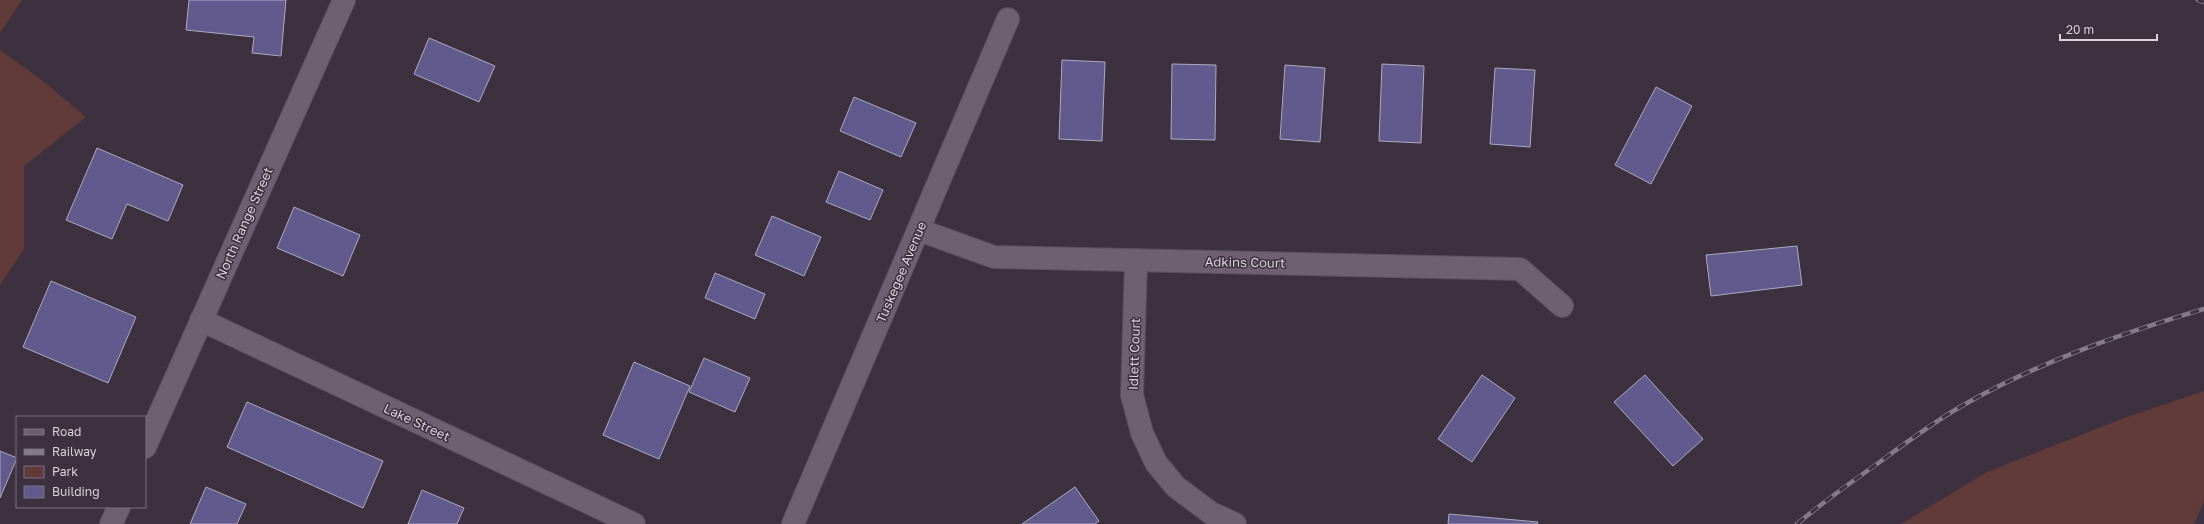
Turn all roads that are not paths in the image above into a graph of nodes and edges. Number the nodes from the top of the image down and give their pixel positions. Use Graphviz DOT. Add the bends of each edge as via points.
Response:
graph roads {
  1 [pos="344,0"];
  2 [pos="1008,19"];
  3 [pos="919,230"];
  4 [pos="1136,260"];
  5 [pos="1562,306"];
  6 [pos="200,320"];
  7 [pos="146,445"];
  8 [pos="119,508"];
  9 [pos="111,524"];
  10 [pos="634,524"];
  11 [pos="793,524"];
  12 [pos="1235,524"];
  1 -- 6 [label="street, North Range Street"];
  2 -- 3 [label="street, Tuskegee Avenue"];
  3 -- 4 [label="street, Adkins Court" via="994,257"];
  3 -- 11 [label="street, Tuskegee Avenue"];
  4 -- 5 [label="street, Adkins Court" via="1520,269"];
  4 -- 12 [label="street, Idlett Court" via="1132,395 1142,433 1156,463 1176,487 1211,513"];
  6 -- 7 [label="street, North Range Street"];
  6 -- 10 [label="street, Lake Street"];
  8 -- 9 [label="street"];
}
